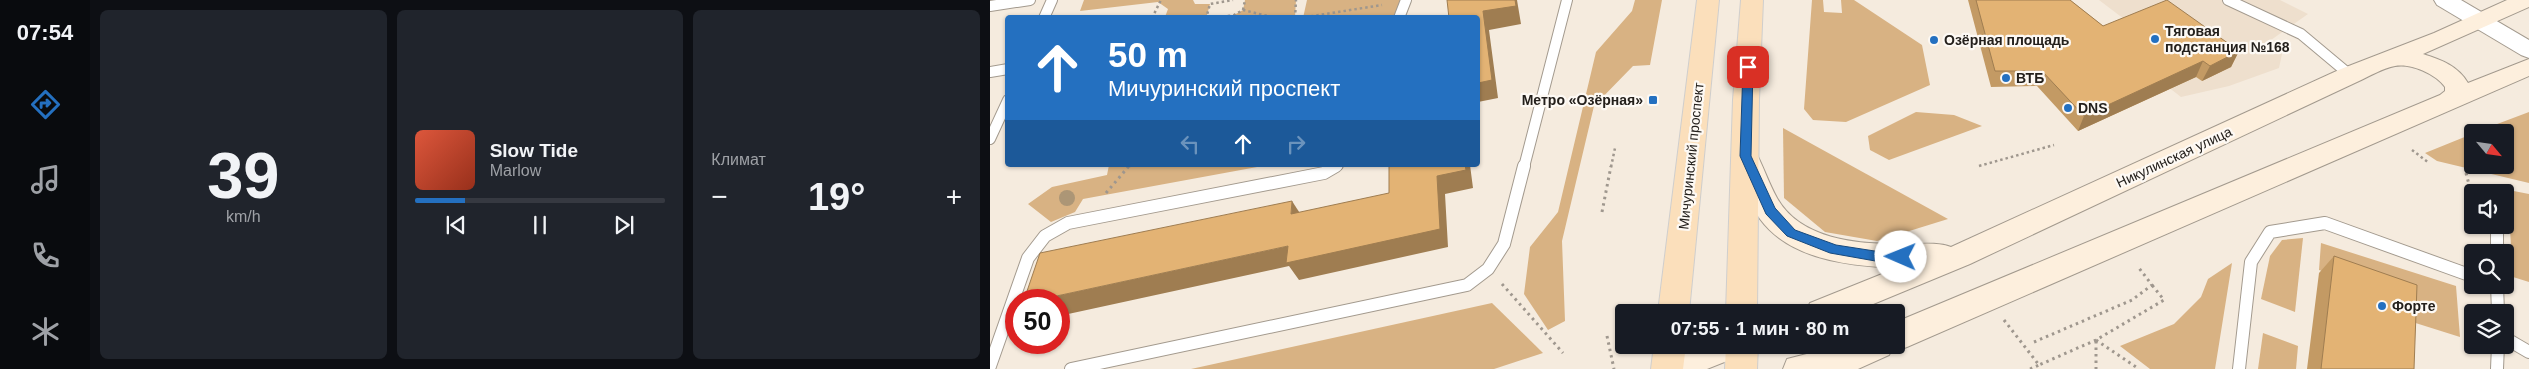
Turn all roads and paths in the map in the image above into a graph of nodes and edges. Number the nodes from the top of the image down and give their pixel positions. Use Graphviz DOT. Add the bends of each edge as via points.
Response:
graph roads {
  1 [pos="1030,0"];
  2 [pos="1052,0"];
  3 [pos="1161,0"];
  4 [pos="1233,0"];
  5 [pos="1245,0"];
  6 [pos="1296,0"];
  7 [pos="1567,0"];
  8 [pos="1708,0"];
  9 [pos="1752,0"];
  10 [pos="2228,0"];
  11 [pos="2445,0"];
  12 [pos="2526,0"];
  13 [pos="1405,1"];
  14 [pos="990,6"];
  15 [pos="1243,10"];
  16 [pos="1045,15"];
  17 [pos="1154,15"];
  18 [pos="1207,15"];
  19 [pos="1234,15"];
  20 [pos="1264,15"];
  21 [pos="1295,15"];
  22 [pos="1319,15"];
  23 [pos="1400,15"];
  24 [pos="2480,21"];
  25 [pos="2529,50"];
  26 [pos="2389,59"];
  27 [pos="2529,67"];
  28 [pos="1005,70"];
  29 [pos="990,72"];
  30 [pos="2350,75"];
  31 [pos="2448,102"];
  32 [pos="1005,106"];
  33 [pos="990,139"];
  34 [pos="2054,145"];
  35 [pos="1614,148"];
  36 [pos="2412,150"];
  37 [pos="1745,156"];
  38 [pos="2428,163"];
  39 [pos="1979,166"];
  40 [pos="1129,167"];
  41 [pos="1334,167"];
  42 [pos="1602,212"];
  43 [pos="1101,217"];
  44 [pos="1960,256"];
  45 [pos="2139,268"];
  46 [pos="1488,269"];
  47 [pos="2464,273"];
  48 [pos="2152,285"];
  49 [pos="1675,304"];
  50 [pos="1742,304"];
  51 [pos="1841,304"];
  52 [pos="2003,319"];
  53 [pos="1905,333"];
  54 [pos="1608,336"];
  55 [pos="2096,340"];
  56 [pos="2034,342"];
  57 [pos="2514,343"];
  58 [pos="2529,352"];
  59 [pos="1562,353"];
  60 [pos="1670,354"];
  61 [pos="1708,354"];
  62 [pos="1742,354"];
  63 [pos="1858,354"];
  64 [pos="2497,354"];
  65 [pos="2039,365"];
  66 [pos="990,366"];
  67 [pos="1071,369"];
  68 [pos="1614,369"];
  69 [pos="1669,369"];
  70 [pos="1741,369"];
  71 [pos="1799,369"];
  72 [pos="2030,369"];
  73 [pos="2096,369"];
  74 [pos="2139,369"];
  75 [pos="2239,369"];
  76 [pos="2496,369"];
  1 -- 14 [label="lane"];
  2 -- 16 [label="lane"];
  3 -- 17 [label="path"];
  4 -- 18 [label="path" via="1210,4"];
  5 -- 15 [label="path"];
  6 -- 21 [label="path"];
  7 -- 46 [label="lane" via="1504,244"];
  8 -- 49 [label="main road, Мичуринский проспект"];
  9 -- 37 [label="main road"];
  10 -- 30 [label="lane" via="2301,34"];
  11 -- 24 [label="street"];
  12 -- 24 [label="main road, Никулинская улица"];
  13 -- 22 [label="path"];
  13 -- 23 [label="lane"];
  15 -- 19 [label="path"];
  15 -- 20 [label="path"];
  24 -- 25 [label="street"];
  24 -- 26 [label="main road, Никулинская улица"];
  26 -- 30 [label="main road, Никулинская улица"];
  26 -- 31 [label="main road" via="2409,58 2434,65 2445,72 2457,86 2458,93"];
  27 -- 31 [label="main road"];
  28 -- 29 [label="lane"];
  30 -- 44 [label="main road, Никулинская улица"];
  31 -- 53 [label="main road"];
  32 -- 33 [label="lane"];
  34 -- 39 [label="path"];
  35 -- 42 [label="path"];
  36 -- 38 [label="path"];
  37 -- 44 [label="main road" via="1770,211 1791,233 1835,250 1881,257"];
  37 -- 50 [label="main road"];
  40 -- 43 [label="path" via="1104,195"];
  41 -- 43 [label="lane" via="1324,173"];
  43 -- 66 [label="lane" via="1068,223 1046,236 1028,258"];
  44 -- 51 [label="main road, Никулинская улица"];
  45 -- 48 [label="path"];
  46 -- 59 [label="path"];
  46 -- 67 [label="lane" via="1467,285"];
  47 -- 75 [label="lane" via="2325,223 2270,232 2251,262"];
  48 -- 55 [label="path" via="2164,300"];
  48 -- 56 [label="path" via="2132,300"];
  52 -- 65 [label="path"];
  54 -- 68 [label="path"];
  55 -- 65 [label="path"];
  55 -- 73 [label="path"];
  55 -- 74 [label="path"];
  57 -- 58 [label="lane"];
  60 -- 69 [label="main road"];
  61 -- 69 [label="main road"];
  62 -- 70 [label="main road"];
  63 -- 71 [label="main road"];
  64 -- 76 [label="lane"];
  65 -- 72 [label="path"];
}
